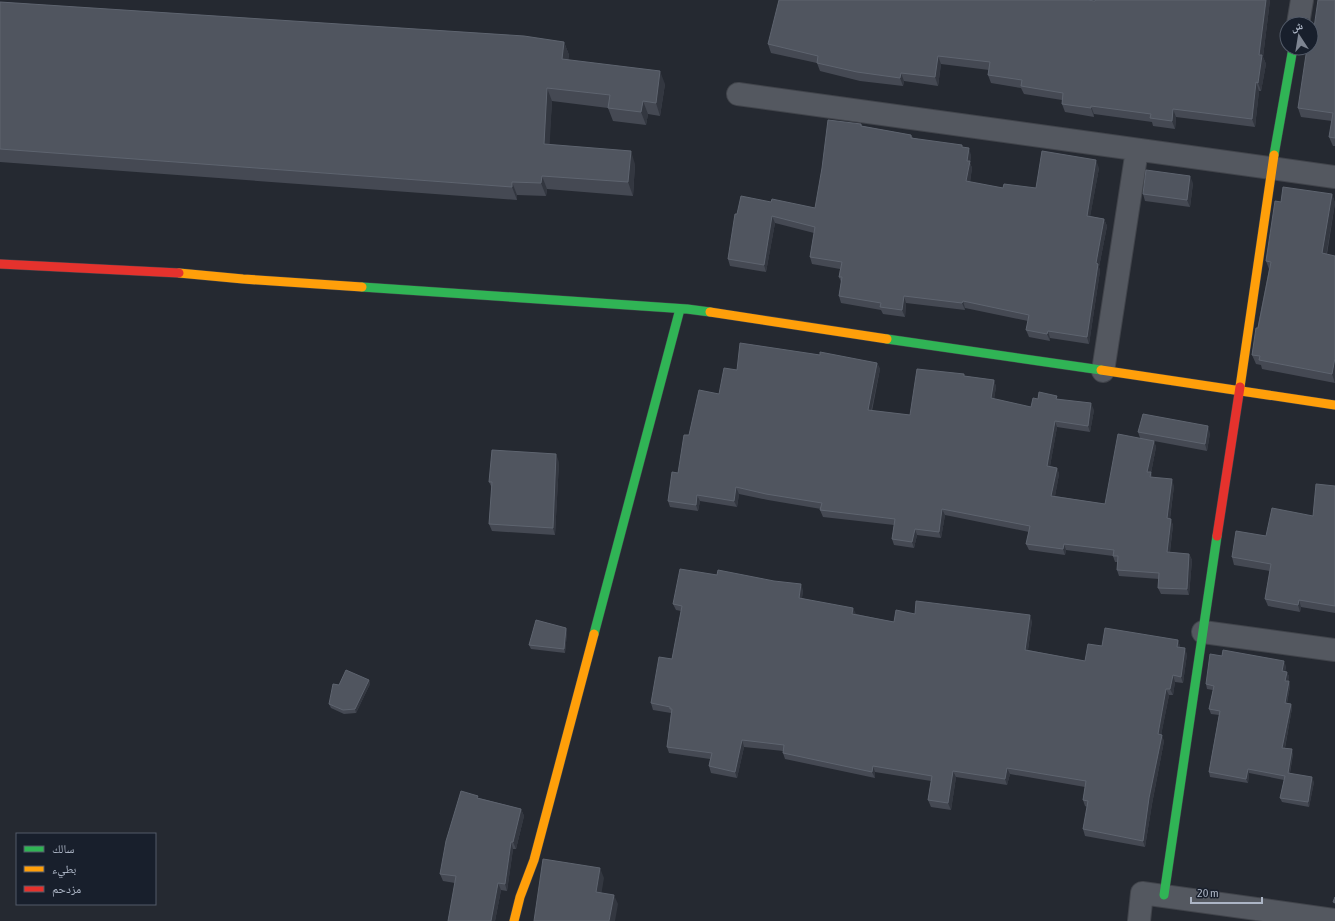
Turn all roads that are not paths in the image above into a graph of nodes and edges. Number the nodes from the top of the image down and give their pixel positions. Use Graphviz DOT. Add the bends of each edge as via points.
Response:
graph roads {
  1 [pos="1302,0"];
  2 [pos="1299,16"];
  3 [pos="1292,56"];
  4 [pos="738,94"];
  5 [pos="1137,150"];
  6 [pos="1272,169"];
  7 [pos="1335,177"];
  8 [pos="0,264"];
  9 [pos="680,309"];
  10 [pos="1103,371"];
  11 [pos="1238,391"];
  12 [pos="1335,405"];
  13 [pos="1203,632"];
  14 [pos="1335,650"];
  15 [pos="1164,895"];
  16 [pos="1335,920"];
  17 [pos="514,921"];
  18 [pos="1139,921"];
  1 -- 2 [label="street"];
  3 -- 6 [label="street"];
  4 -- 5 [label="street"];
  5 -- 6 [label="street"];
  5 -- 10 [label="street"];
  6 -- 7 [label="street"];
  6 -- 11 [label="street"];
  8 -- 9 [label="street" via="164,271 243,279"];
  9 -- 10 [label="street"];
  9 -- 17 [label="street" via="534,860"];
  10 -- 11 [label="street"];
  11 -- 12 [label="street"];
  11 -- 13 [label="street"];
  13 -- 14 [label="street"];
  13 -- 15 [label="street"];
  15 -- 16 [label="street"];
  15 -- 18 [label="street" via="1142,893"];
}
